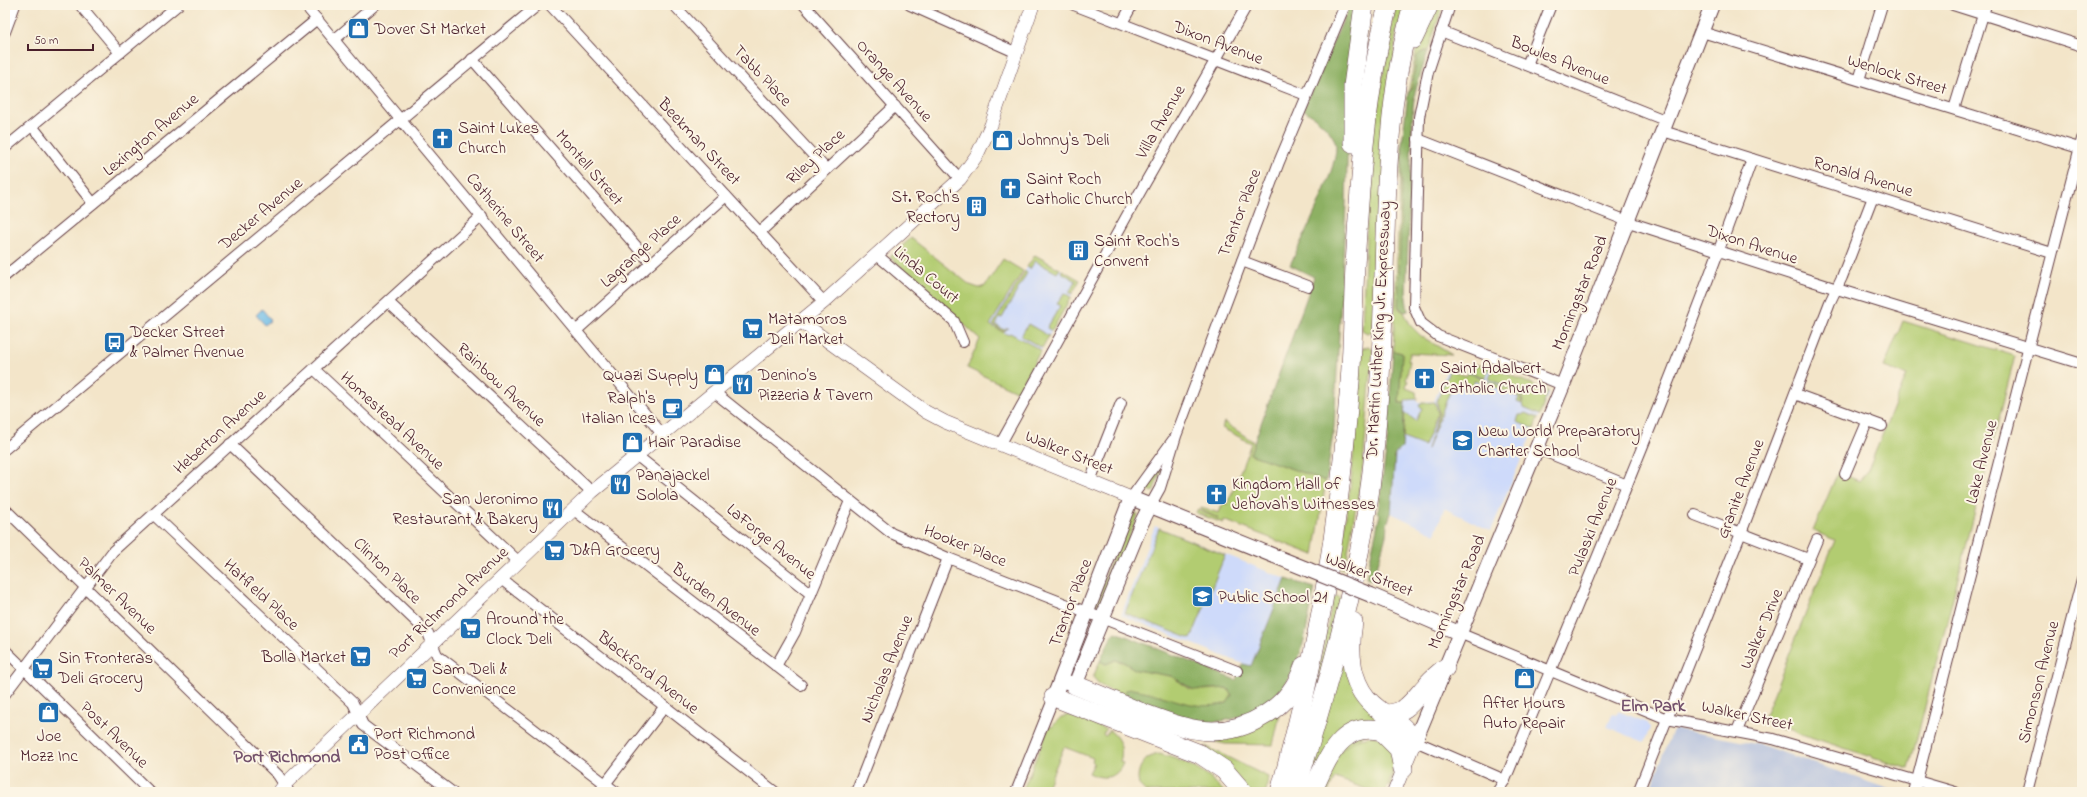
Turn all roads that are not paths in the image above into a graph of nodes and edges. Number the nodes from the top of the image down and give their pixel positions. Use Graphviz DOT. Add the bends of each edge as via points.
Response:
graph roads {
  1 [pos="15,5"];
  2 [pos="80,5"];
  3 [pos="178,5"];
  4 [pos="305,5"];
  5 [pos="375,5"];
  6 [pos="550,5"];
  7 [pos="674,5"];
  8 [pos="804,5"];
  9 [pos="910,5"];
  10 [pos="1033,5"];
  11 [pos="1074,5"];
  12 [pos="1132,5"];
  13 [pos="1247,5"];
  14 [pos="1345,5"];
  15 [pos="1364,5"];
  16 [pos="1388,5"];
  17 [pos="1413,5"];
  18 [pos="1429,5"];
  19 [pos="1450,5"];
  20 [pos="1551,5"];
  21 [pos="1712,5"];
  22 [pos="1882,5"];
  23 [pos="1953,5"];
  24 [pos="533,7"];
  25 [pos="1984,10"];
  26 [pos="317,18"];
  27 [pos="1122,23"];
  28 [pos="1441,31"];
  29 [pos="5,32"];
  30 [pos="1702,32"];
  31 [pos="334,40"];
  32 [pos="2082,46"];
  33 [pos="1015,52"];
  34 [pos="120,53"];
  35 [pos="472,59"];
  36 [pos="1216,60"];
  37 [pos="1527,65"];
  38 [pos="1859,80"];
  39 [pos="1306,94"];
  40 [pos="895,106"];
  41 [pos="1954,109"];
  42 [pos="1392,116"];
  43 [pos="400,118"];
  44 [pos="32,126"];
  45 [pos="1665,126"];
  46 [pos="1418,139"];
  47 [pos="2081,145"];
  48 [pos="5,148"];
  49 [pos="1752,159"];
  50 [pos="826,169"];
  51 [pos="960,179"];
  52 [pos="726,196"];
  53 [pos="1873,197"];
  54 [pos="94,203"];
  55 [pos="482,216"];
  56 [pos="1628,221"];
  57 [pos="760,232"];
  58 [pos="1720,252"];
  59 [pos="2052,253"];
  60 [pos="877,255"];
  61 [pos="1242,261"];
  62 [pos="651,263"];
  63 [pos="1355,266"];
  64 [pos="5,276"];
  65 [pos="1308,286"];
  66 [pos="1836,289"];
  67 [pos="388,302"];
  68 [pos="824,302"];
  69 [pos="800,321"];
  70 [pos="577,330"];
  71 [pos="963,342"];
  72 [pos="2028,347"];
  73 [pos="2082,364"];
  74 [pos="314,369"];
  75 [pos="1563,385"];
  76 [pos="714,392"];
  77 [pos="1795,394"];
  78 [pos="1121,403"];
  79 [pos="1868,420"];
  80 [pos="1882,426"];
  81 [pos="662,434"];
  82 [pos="1176,436"];
  83 [pos="230,444"];
  84 [pos="1000,445"];
  85 [pos="1536,448"];
  86 [pos="5,449"];
  87 [pos="636,455"];
  88 [pos="1845,474"];
  89 [pos="1090,481"];
  90 [pos="1627,485"];
  91 [pos="592,492"];
  92 [pos="1131,498"];
  93 [pos="850,501"];
  94 [pos="1150,506"];
  95 [pos="5,509"];
  96 [pos="574,510"];
  97 [pos="154,515"];
  98 [pos="1694,515"];
  99 [pos="1741,533"];
  100 [pos="1817,540"];
  101 [pos="1360,547"];
  102 [pos="948,558"];
  103 [pos="1808,560"];
  104 [pos="519,562"];
  105 [pos="501,579"];
  106 [pos="2082,579"];
  107 [pos="86,588"];
  108 [pos="811,594"];
  109 [pos="1086,612"];
  110 [pos="1102,619"];
  111 [pos="1320,628"];
  112 [pos="1460,632"];
  113 [pos="433,644"];
  114 [pos="5,650"];
  115 [pos="776,666"];
  116 [pos="23,668"];
  117 [pos="1445,668"];
  118 [pos="1237,671"];
  119 [pos="1550,671"];
  120 [pos="801,685"];
  121 [pos="1063,687"];
  122 [pos="5,694"];
  123 [pos="666,706"];
  124 [pos="358,714"];
  125 [pos="1386,714"];
  126 [pos="1667,719"];
  127 [pos="1374,730"];
  128 [pos="1737,730"];
  129 [pos="1415,741"];
  130 [pos="1403,769"];
  131 [pos="1505,780"];
  132 [pos="1916,782"];
  133 [pos="602,788"];
  134 [pos="284,790"];
  135 [pos="150,792"];
  136 [pos="452,792"];
  137 [pos="616,792"];
  138 [pos="776,792"];
  139 [pos="856,792"];
  140 [pos="1016,792"];
  141 [pos="1243,792"];
  142 [pos="1280,792"];
  143 [pos="1295,792"];
  144 [pos="1312,792"];
  145 [pos="1394,792"];
  146 [pos="1497,792"];
  147 [pos="1638,792"];
  148 [pos="1914,792"];
  149 [pos="1955,792"];
  150 [pos="2027,792"];
  1 -- 29 [label="street"];
  2 -- 34 [label="street"];
  3 -- 34 [label="street"];
  4 -- 26 [label="street, Catherine Street"];
  5 -- 31 [label="street"];
  6 -- 52 [label="street, Beekman Street"];
  7 -- 50 [label="street, Tabb Place"];
  8 -- 40 [label="street, Orange Avenue"];
  9 -- 33 [label="street"];
  10 -- 33 [label="street, Port Richmond Avenue"];
  11 -- 27 [label="street, Dixon Avenue"];
  12 -- 27 [label="street"];
  13 -- 36 [label="street, Villa Avenue"];
  14 -- 39 [label="street, Trantor Place"];
  15 -- 63 [label="highway" via="1353,86"];
  16 -- 63 [label="highway, Dr. Martin Luther King Jr. Expressway" via="1375,59 1367,112"];
  17 -- 42 [label="highway, Dr. Martin Luther King Jr. Expressway" via="1397,68"];
  18 -- 42 [label="highway" via="1412,42"];
  19 -- 28 [label="street"];
  20 -- 37 [label="street"];
  21 -- 30 [label="main road, Morningstar Road"];
  22 -- 38 [label="street"];
  23 -- 25 [label="street"];
  24 -- 35 [label="street, Decker Avenue"];
  25 -- 32 [label="street"];
  25 -- 41 [label="street"];
  26 -- 31 [label="street, Catherine Street"];
  26 -- 54 [label="street, Lexington Avenue"];
  27 -- 36 [label="street, Dixon Avenue"];
  28 -- 37 [label="street, Bowles Avenue"];
  28 -- 46 [label="street" via="1424,86"];
  30 -- 38 [label="street, Wenlock Street"];
  30 -- 45 [label="main road, Morningstar Road"];
  31 -- 43 [label="street, Catherine Street"];
  33 -- 51 [label="street, Port Richmond Avenue" via="984,142"];
  34 -- 44 [label="street"];
  35 -- 43 [label="street, Decker Avenue"];
  35 -- 62 [label="street, Montell Street"];
  36 -- 39 [label="street, Dixon Avenue"];
  36 -- 84 [label="street, Villa Avenue"];
  37 -- 45 [label="street, Bowles Avenue"];
  38 -- 41 [label="street, Wenlock Street"];
  39 -- 61 [label="street, Trantor Place"];
  40 -- 50 [label="street, Riley Place"];
  40 -- 51 [label="street, Orange Avenue"];
  41 -- 47 [label="street, Wenlock Street"];
  42 -- 101 [label="highway, Dr. Martin Luther King Jr. Expressway" via="1387,184 1380,390 1373,461"];
  43 -- 55 [label="street, Catherine Street"];
  43 -- 86 [label="street, Decker Avenue"];
  44 -- 48 [label="street"];
  44 -- 54 [label="street"];
  45 -- 49 [label="street, Ronald Avenue"];
  45 -- 56 [label="main road, Morningstar Road"];
  46 -- 56 [label="street, Dixon Avenue"];
  46 -- 75 [label="street" via="1414,300 1418,317 1426,328 1438,336"];
  47 -- 59 [label="street, Lake Avenue"];
  49 -- 53 [label="street, Ronald Avenue"];
  49 -- 58 [label="street, Pulaski Avenue"];
  50 -- 57 [label="street, Riley Place"];
  51 -- 60 [label="street, Port Richmond Avenue"];
  52 -- 57 [label="street, Beekman Street"];
  52 -- 62 [label="street, Lagrange Place"];
  53 -- 59 [label="street, Ronald Avenue"];
  53 -- 66 [label="street, Granite Avenue"];
  54 -- 64 [label="street, Lexington Avenue"];
  55 -- 67 [label="street, Heberton Avenue"];
  55 -- 70 [label="street, Catherine Street"];
  56 -- 58 [label="street, Dixon Avenue"];
  56 -- 75 [label="main road, Morningstar Road"];
  57 -- 68 [label="street, Beekman Street"];
  58 -- 66 [label="street, Dixon Avenue"];
  58 -- 90 [label="street, Pulaski Avenue"];
  59 -- 72 [label="street, Lake Avenue"];
  60 -- 68 [label="street, Port Richmond Avenue"];
  60 -- 71 [label="street, Linda Court" via="954,320"];
  61 -- 65 [label="street"];
  61 -- 82 [label="street, Trantor Place"];
  62 -- 70 [label="street, Lagrange Place"];
  63 -- 111 [label="highway, Dr. Martin Luther King Jr. Expressway" via="1351,380 1345,444"];
  66 -- 72 [label="street, Dixon Avenue"];
  66 -- 77 [label="street, Granite Avenue"];
  67 -- 74 [label="street, Heberton Avenue"];
  67 -- 91 [label="street, Rainbow Avenue"];
  68 -- 69 [label="street, Port Richmond Avenue"];
  69 -- 76 [label="street, Port Richmond Avenue"];
  69 -- 84 [label="street, Walker Street" via="926,412"];
  70 -- 81 [label="street, Catherine Street"];
  72 -- 73 [label="street, Dixon Avenue"];
  72 -- 132 [label="street, Lake Avenue"];
  74 -- 83 [label="street, Heberton Avenue"];
  74 -- 104 [label="street, Homestead Avenue"];
  75 -- 85 [label="main road, Morningstar Road"];
  76 -- 81 [label="street, Port Richmond Avenue"];
  76 -- 93 [label="street, Hooker Place"];
  77 -- 79 [label="street"];
  77 -- 99 [label="street, Granite Avenue"];
  78 -- 89 [label="street"];
  79 -- 80 [label="street"];
  79 -- 88 [label="street"];
  81 -- 87 [label="street, Port Richmond Avenue"];
  82 -- 92 [label="street, Trantor Place"];
  82 -- 94 [label="street, Trantor Place" via="1160,488"];
  83 -- 97 [label="street, Heberton Avenue"];
  83 -- 113 [label="street, Clinton Place" via="428,632"];
  84 -- 89 [label="street, Walker Street"];
  85 -- 90 [label="street"];
  85 -- 112 [label="main road, Morningstar Road"];
  87 -- 91 [label="street, Port Richmond Avenue"];
  87 -- 108 [label="street, LaForge Avenue"];
  89 -- 92 [label="street, Walker Street"];
  90 -- 119 [label="street, Pulaski Avenue"];
  91 -- 96 [label="street, Port Richmond Avenue"];
  92 -- 94 [label="main road, Walker Street"];
  92 -- 109 [label="main road, Trantor Place"];
  93 -- 102 [label="street, Hooker Place" via="891,533"];
  93 -- 108 [label="street"];
  94 -- 110 [label="main road, Trantor Place"];
  94 -- 112 [label="main road, Walker Street, bridge"];
  95 -- 107 [label="street, Palmer Avenue"];
  96 -- 104 [label="street, Port Richmond Avenue"];
  96 -- 115 [label="street, Burden Avenue"];
  97 -- 107 [label="street, Heberton Avenue" via="113,551"];
  97 -- 124 [label="street, Hatfield Place" via="353,703"];
  98 -- 99 [label="street"];
  99 -- 103 [label="street"];
  99 -- 126 [label="street, Granite Avenue"];
  100 -- 103 [label="street, Walker Drive"];
  101 -- 125 [label="highway" via="1350,640 1351,664 1363,693 1371,704"];
  101 -- 143 [label="highway, Dr. Martin Luther King Jr. Expressway" via="1327,684"];
  102 -- 109 [label="street, Hooker Place"];
  102 -- 139 [label="street, Nicholas Avenue"];
  103 -- 128 [label="street, Walker Drive"];
  104 -- 105 [label="street, Port Richmond Avenue"];
  105 -- 113 [label="street, Port Richmond Avenue"];
  105 -- 123 [label="street, Blackford Avenue"];
  106 -- 150 [label="street, Simonson Avenue"];
  107 -- 116 [label="street, Heberton Avenue"];
  107 -- 134 [label="street, Palmer Avenue" via="278,775"];
  108 -- 115 [label="street" via="795,632"];
  109 -- 110 [label="street, Hooker Place"];
  109 -- 121 [label="main road, Trantor Place"];
  110 -- 118 [label="street, Hooker Place"];
  110 -- 121 [label="main road, Trantor Place"];
  111 -- 121 [label="highway" via="1309,647 1301,674 1288,695 1262,717 1236,728 1207,732 1182,728"];
  111 -- 142 [label="highway, Dr. Martin Luther King Jr. Expressway"];
  112 -- 117 [label="main road, Morningstar Road"];
  112 -- 119 [label="street, Walker Street"];
  113 -- 124 [label="street, Port Richmond Avenue"];
  113 -- 133 [label="street, Clinton Place" via="437,655"];
  114 -- 116 [label="street, Post Avenue"];
  115 -- 120 [label="street, Burden Avenue"];
  116 -- 122 [label="street, Heberton Avenue"];
  116 -- 135 [label="street, Post Avenue"];
  117 -- 125 [label="highway" via="1406,708 1395,714"];
  117 -- 129 [label="main road, Morningstar Road"];
  119 -- 126 [label="street, Walker Street"];
  119 -- 131 [label="street, Pulaski Avenue"];
  121 -- 140 [label="street, Trantor Place"];
  121 -- 141 [label="highway" via="1200,754 1224,770"];
  123 -- 133 [label="street"];
  123 -- 138 [label="street, Blackford Avenue"];
  124 -- 134 [label="street, Port Richmond Avenue"];
  124 -- 136 [label="street, Hatfield Place" via="363,725"];
  125 -- 129 [label="highway" via="1401,724"];
  126 -- 128 [label="street, Walker Street"];
  126 -- 147 [label="street, Granite Avenue"];
  127 -- 129 [label="highway" via="1392,734 1406,742"];
  127 -- 130 [label="highway" via="1387,736 1398,746"];
  127 -- 144 [label="highway" via="1356,732 1338,743 1327,759"];
  128 -- 132 [label="street, Walker Street"];
  129 -- 130 [label="street, Morningstar Road"];
  129 -- 131 [label="street"];
  130 -- 145 [label="street, Morningstar Road"];
  131 -- 146 [label="street, Pulaski Avenue"];
  132 -- 148 [label="street, Lake Avenue"];
  132 -- 149 [label="street, Walker Street"];
  133 -- 137 [label="street, Clinton Place"];
}
